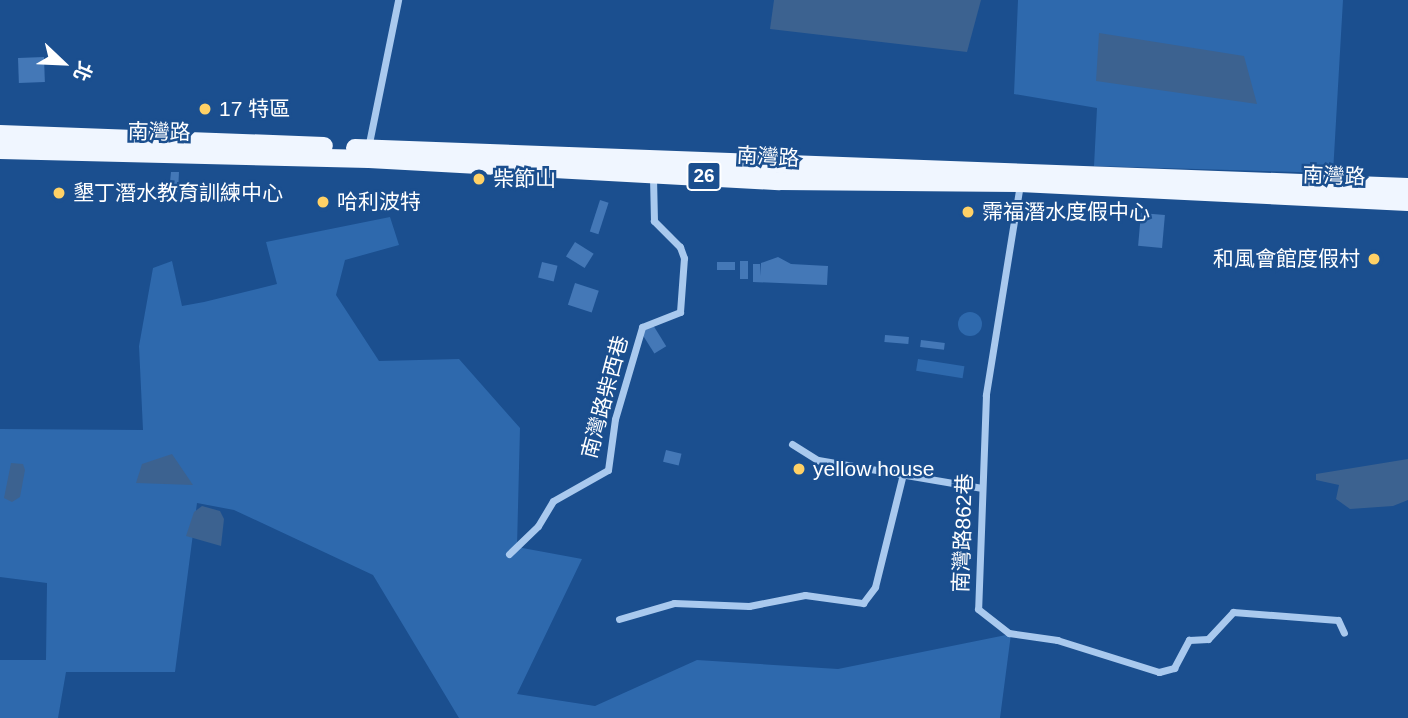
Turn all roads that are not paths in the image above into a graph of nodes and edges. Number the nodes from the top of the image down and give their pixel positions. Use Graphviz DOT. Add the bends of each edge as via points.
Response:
graph roads {
  1 [pos="398,0"];
  2 [pos="0,134"];
  3 [pos="0,150"];
  4 [pos="369,154"];
  5 [pos="654,166"];
  6 [pos="1021,176"];
  7 [pos="1408,187"];
  8 [pos="1333,191"];
  9 [pos="1408,202"];
  10 [pos="792,444"];
  11 [pos="902,478"];
  12 [pos="981,488"];
  13 [pos="509,554"];
  14 [pos="619,619"];
  15 [pos="1343,633"];
  1 -- 4 [label="street"];
  2 -- 4 [label="main road, 南灣路 / 26"];
  3 -- 4 [label="main road, 南灣路 / 26"];
  4 -- 5 [label="main road, 南灣路 / 26"];
  5 -- 6 [label="main road, 南灣路 / 26" via="779,181"];
  5 -- 13 [label="street, 南灣路柴西巷" via="654,221 680,247 684,258 680,312 642,327 615,419 608,470 553,500 538,526"];
  6 -- 8 [label="main road, 南灣路 / 26"];
  6 -- 12 [label="street, 南灣路862巷" via="986,396"];
  7 -- 8 [label="main road, 南灣路 / 26"];
  8 -- 9 [label="main road, 南灣路 / 26"];
  10 -- 11 [label="street" via="818,460"];
  11 -- 12 [label="street"];
  11 -- 14 [label="street" via="875,587 863,603 805,595 749,606 674,603"];
  12 -- 15 [label="street, 南灣路862巷" via="978,609 1009,633 1057,640 1159,672 1174,668 1189,639 1208,639 1233,612 1338,620"];
}
